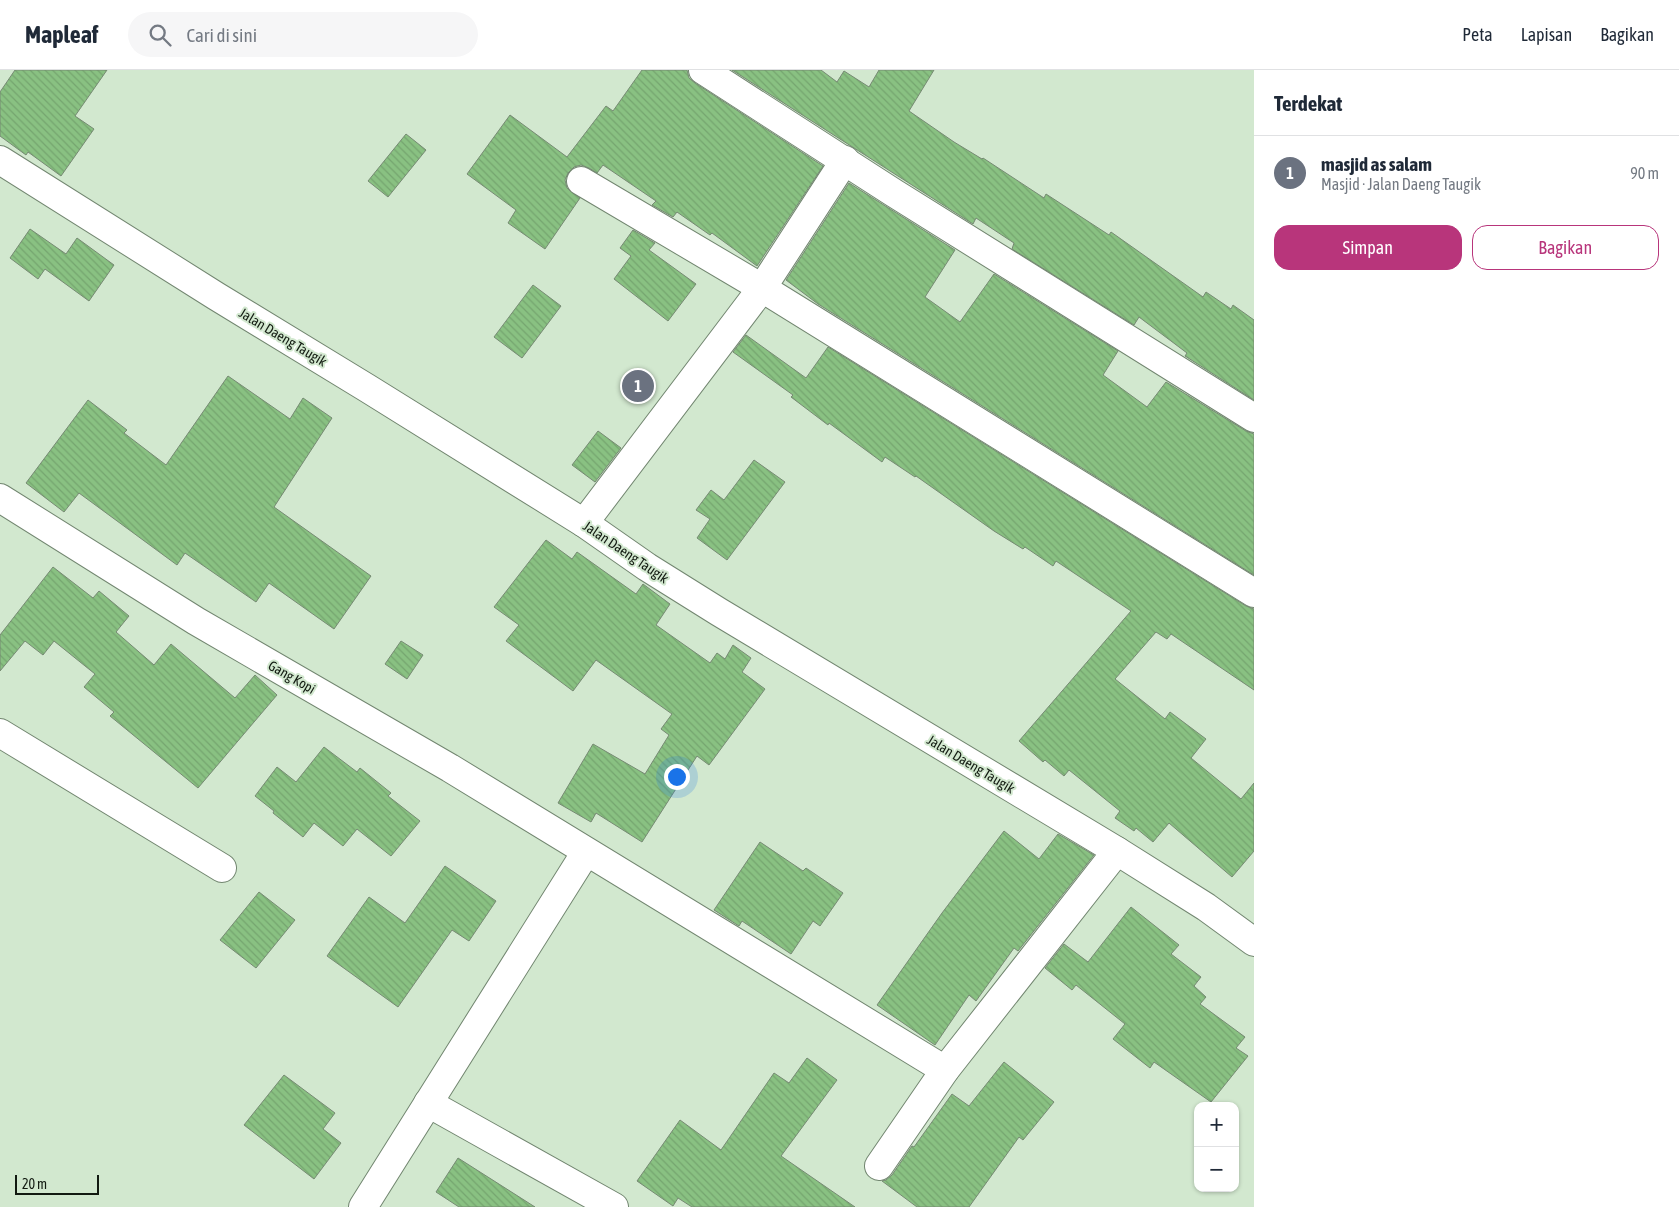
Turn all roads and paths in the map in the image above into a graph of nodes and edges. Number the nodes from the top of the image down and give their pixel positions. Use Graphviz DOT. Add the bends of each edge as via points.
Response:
graph roads {
  1 [pos="703,70"];
  2 [pos="0,160"];
  3 [pos="845,160"];
  4 [pos="581,181"];
  5 [pos="762,288"];
  6 [pos="1254,418"];
  7 [pos="0,498"];
  8 [pos="584,523"];
  9 [pos="1254,593"];
  10 [pos="0,734"];
  11 [pos="1117,851"];
  12 [pos="586,852"];
  13 [pos="222,868"];
  14 [pos="1254,942"];
  15 [pos="945,1070"];
  16 [pos="428,1103"];
  17 [pos="879,1166"];
  18 [pos="363,1207"];
  19 [pos="614,1207"];
  1 -- 3 [label="street"];
  2 -- 8 [label="street, Jalan Daeng Taugik"];
  3 -- 5 [label="street"];
  3 -- 6 [label="street"];
  4 -- 5 [label="street"];
  5 -- 8 [label="street"];
  5 -- 9 [label="street"];
  7 -- 12 [label="street, Gang Kopi" via="196,621 450,768"];
  8 -- 11 [label="street, Jalan Daeng Taugik" via="719,612"];
  10 -- 13 [label="street"];
  11 -- 14 [label="street, Jalan Daeng Taugik" via="1206,907"];
  11 -- 15 [label="street"];
  12 -- 15 [label="street, Gang Kopi"];
  12 -- 16 [label="street"];
  15 -- 17 [label="street"];
  16 -- 18 [label="street"];
  16 -- 19 [label="street"];
}
